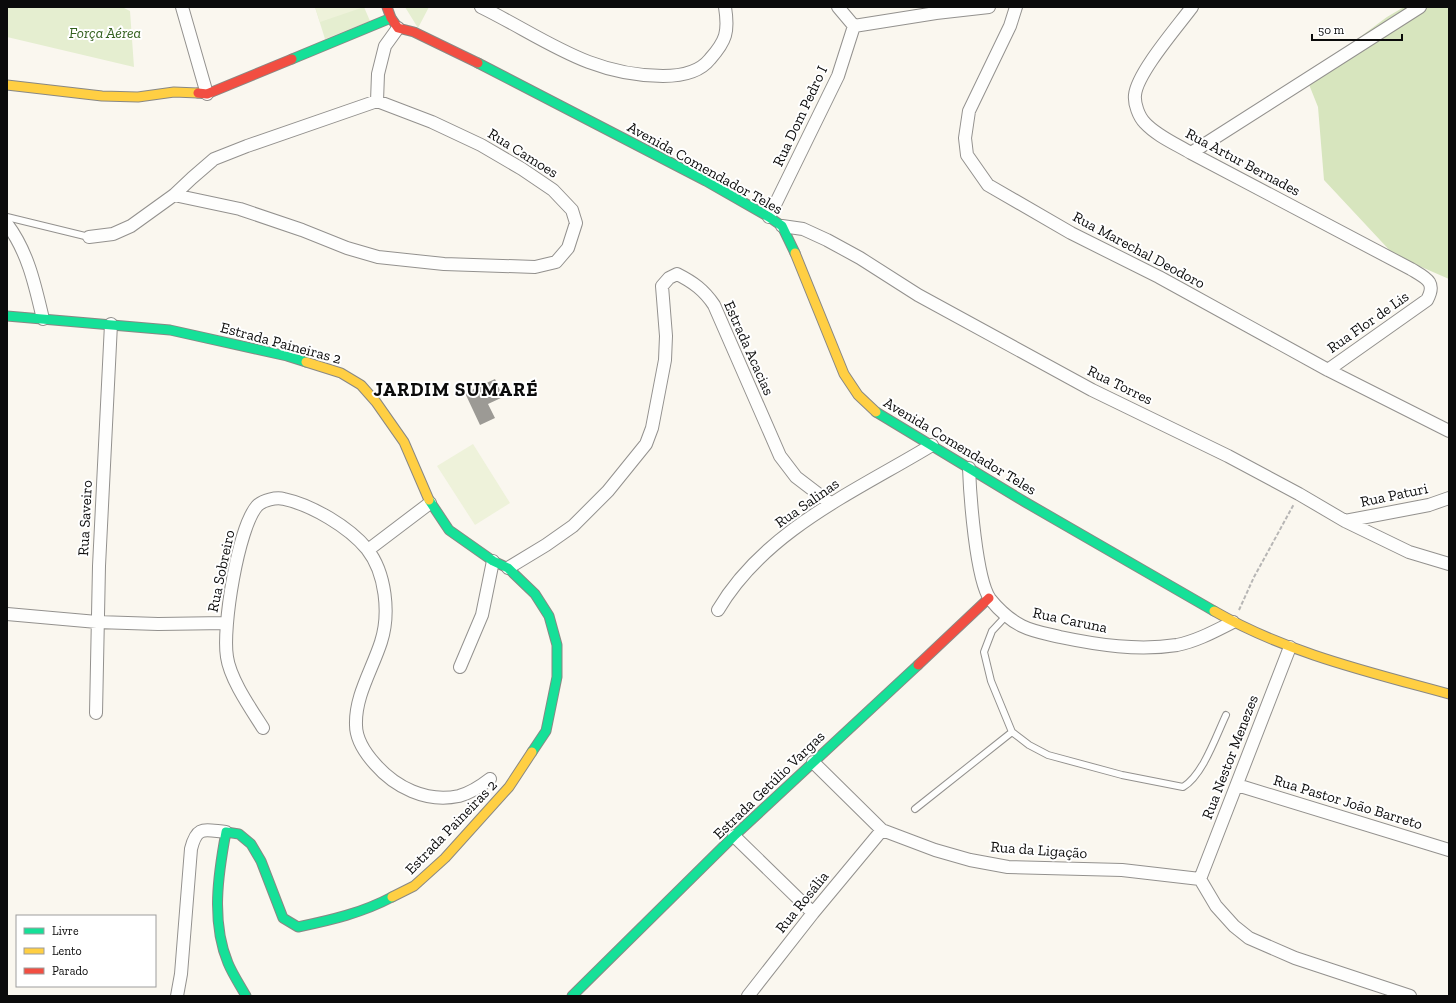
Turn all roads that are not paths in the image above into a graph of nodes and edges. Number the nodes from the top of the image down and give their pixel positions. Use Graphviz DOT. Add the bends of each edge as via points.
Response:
graph roads {
  1 [pos="182,7"];
  2 [pos="387,7"];
  3 [pos="481,7"];
  4 [pos="725,7"];
  5 [pos="838,7"];
  6 [pos="989,7"];
  7 [pos="1016,7"];
  8 [pos="1192,7"];
  9 [pos="1420,7"];
  10 [pos="395,23"];
  11 [pos="854,26"];
  12 [pos="7,85"];
  13 [pos="207,94"];
  14 [pos="377,101"];
  15 [pos="1192,153"];
  16 [pos="174,195"];
  17 [pos="7,217"];
  18 [pos="769,217"];
  19 [pos="7,224"];
  20 [pos="782,226"];
  21 [pos="89,236"];
  22 [pos="1427,300"];
  23 [pos="7,316"];
  24 [pos="43,318"];
  25 [pos="111,324"];
  26 [pos="1328,370"];
  27 [pos="1449,431"];
  28 [pos="932,445"];
  29 [pos="969,468"];
  30 [pos="1449,498"];
  31 [pos="430,503"];
  32 [pos="830,503"];
  33 [pos="1345,521"];
  34 [pos="368,550"];
  35 [pos="493,561"];
  36 [pos="1449,564"];
  37 [pos="508,568"];
  38 [pos="989,598"];
  39 [pos="718,610"];
  40 [pos="7,614"];
  41 [pos="1006,616"];
  42 [pos="97,622"];
  43 [pos="1233,622"];
  44 [pos="226,623"];
  45 [pos="1290,647"];
  46 [pos="460,666"];
  47 [pos="1449,694"];
  48 [pos="96,713"];
  49 [pos="1226,715"];
  50 [pos="264,728"];
  51 [pos="1012,732"];
  52 [pos="813,762"];
  53 [pos="490,779"];
  54 [pos="1237,785"];
  55 [pos="915,809"];
  56 [pos="882,830"];
  57 [pos="226,832"];
  58 [pos="734,836"];
  59 [pos="1449,850"];
  60 [pos="1200,879"];
  61 [pos="813,914"];
  62 [pos="177,996"];
  63 [pos="246,996"];
  64 [pos="572,996"];
  65 [pos="748,996"];
  66 [pos="1410,996"];
  1 -- 13 [label="street"];
  2 -- 10 [label="main road"];
  3 -- 4 [label="street" via="538,40 576,58 611,69 656,76 678,76 703,67 722,45 728,22"];
  5 -- 11 [label="street"];
  6 -- 11 [label="street"];
  7 -- 26 [label="street, Rua Marechal Deodoro" via="1010,26 969,112 966,131 967,155 988,185 1071,233 1159,277"];
  8 -- 15 [label="street, Rua Artur Bernades" via="1145,69 1135,94 1137,109 1144,123"];
  9 -- 15 [label="street"];
  10 -- 13 [label="main road"];
  10 -- 14 [label="street" via="385,46 378,74"];
  10 -- 18 [label="main road, Avenida Comendador Teles" via="474,61"];
  11 -- 18 [label="street, Rua Dom Pedro I" via="838,76"];
  12 -- 13 [label="main road" via="102,96 138,97 174,92"];
  14 -- 16 [label="street" via="214,159"];
  14 -- 16 [label="street, Rua Camoes" via="432,122 481,145 553,190 572,210 576,223 568,248 556,262 535,266 444,264 378,257 240,209"];
  15 -- 22 [label="street, Rua Artur Bernades" via="1427,279 1432,291"];
  16 -- 21 [label="street" via="131,226 113,234"];
  17 -- 21 [label="lane"];
  18 -- 20 [label="main road, Avenida Comendador Teles"];
  19 -- 24 [label="street" via="32,270"];
  20 -- 28 [label="main road, Avenida Comendador Teles" via="803,270 844,374 858,395 877,413"];
  20 -- 33 [label="street, Rua Torres" via="803,229 827,240 918,295 1085,386 1228,456"];
  22 -- 26 [label="street, Rua Flor de Lis"];
  23 -- 24 [label="main road, Estrada Paineiras 2"];
  24 -- 25 [label="main road, Estrada Paineiras 2"];
  25 -- 31 [label="main road, Estrada Paineiras 2" via="170,330 215,339 287,356 341,373 361,385 404,442"];
  25 -- 42 [label="street, Rua Saveiro"];
  26 -- 27 [label="street, Rua Marechal Deodoro"];
  28 -- 29 [label="main road, Avenida Comendador Teles"];
  28 -- 32 [label="street, Rua Salinas"];
  29 -- 38 [label="street, Rua Caruna" via="970,499 981,574"];
  29 -- 43 [label="main road, Avenida Comendador Teles"];
  30 -- 33 [label="street, Rua Paturi" via="1429,505"];
  31 -- 34 [label="street"];
  31 -- 35 [label="main road, Estrada Paineiras 2" via="449,530"];
  32 -- 37 [label="street, Estrada Acacias" via="787,467 770,437 714,305 704,291 677,274 662,286 665,360 652,428 646,444 608,492 573,526"];
  32 -- 39 [label="street, Rua Salinas" via="798,525 758,561 730,590"];
  33 -- 36 [label="street, Rua Torres" via="1409,552"];
  34 -- 44 [label="street, Rua Sobreiro" via="352,533 319,512 283,499 269,500 258,505 250,516 241,538"];
  34 -- 53 [label="street, Rua Sobreiro" via="381,576 387,614 381,642 358,704 356,727 366,753 397,785 415,793 440,797 458,796 470,792"];
  35 -- 37 [label="main road, Estrada Paineiras 2"];
  35 -- 46 [label="street" via="482,615"];
  37 -- 57 [label="main road, Estrada Paineiras 2" via="535,594 549,616 557,645 557,677 553,704 546,731 509,787 445,858 414,886 369,908 332,920 298,927 283,918 261,861 251,844 239,834"];
  38 -- 41 [label="street, Rua Caruna"];
  38 -- 52 [label="main road, Estrada Getúlio Vargas"];
  40 -- 42 [label="street, Rua Sobreiro"];
  41 -- 43 [label="street, Rua Caruna" via="1042,633 1124,647 1178,645 1196,640"];
  41 -- 51 [label="lane" via="992,631 984,652 991,681"];
  42 -- 44 [label="street, Rua Sobreiro"];
  42 -- 48 [label="street, Rua Saveiro"];
  43 -- 45 [label="main road, Avenida Comendador Teles"];
  44 -- 50 [label="street" via="227,659 243,696"];
  45 -- 47 [label="main road, Avenida Comendador Teles" via="1329,661"];
  45 -- 54 [label="street, Rua Nestor Menezes"];
  49 -- 51 [label="lane" via="1191,782 1183,787 1122,775 1048,755"];
  51 -- 55 [label="lane"];
  52 -- 56 [label="street, Rua da Ligação"];
  52 -- 58 [label="main road, Estrada Getúlio Vargas"];
  54 -- 59 [label="street, Rua Pastor João Barreto"];
  54 -- 60 [label="street, Rua Nestor Menezes"];
  56 -- 60 [label="street, Rua da Ligação" via="934,850 1008,867 1122,870"];
  56 -- 61 [label="street, Rua Rosália"];
  57 -- 62 [label="street" via="203,830 193,839"];
  57 -- 63 [label="main road" via="219,879 217,920 228,963"];
  58 -- 61 [label="street"];
  58 -- 64 [label="main road, Estrada Getúlio Vargas"];
  60 -- 66 [label="street" via="1216,906 1249,938 1295,958"];
  61 -- 65 [label="street, Rua Rosália"];
}
